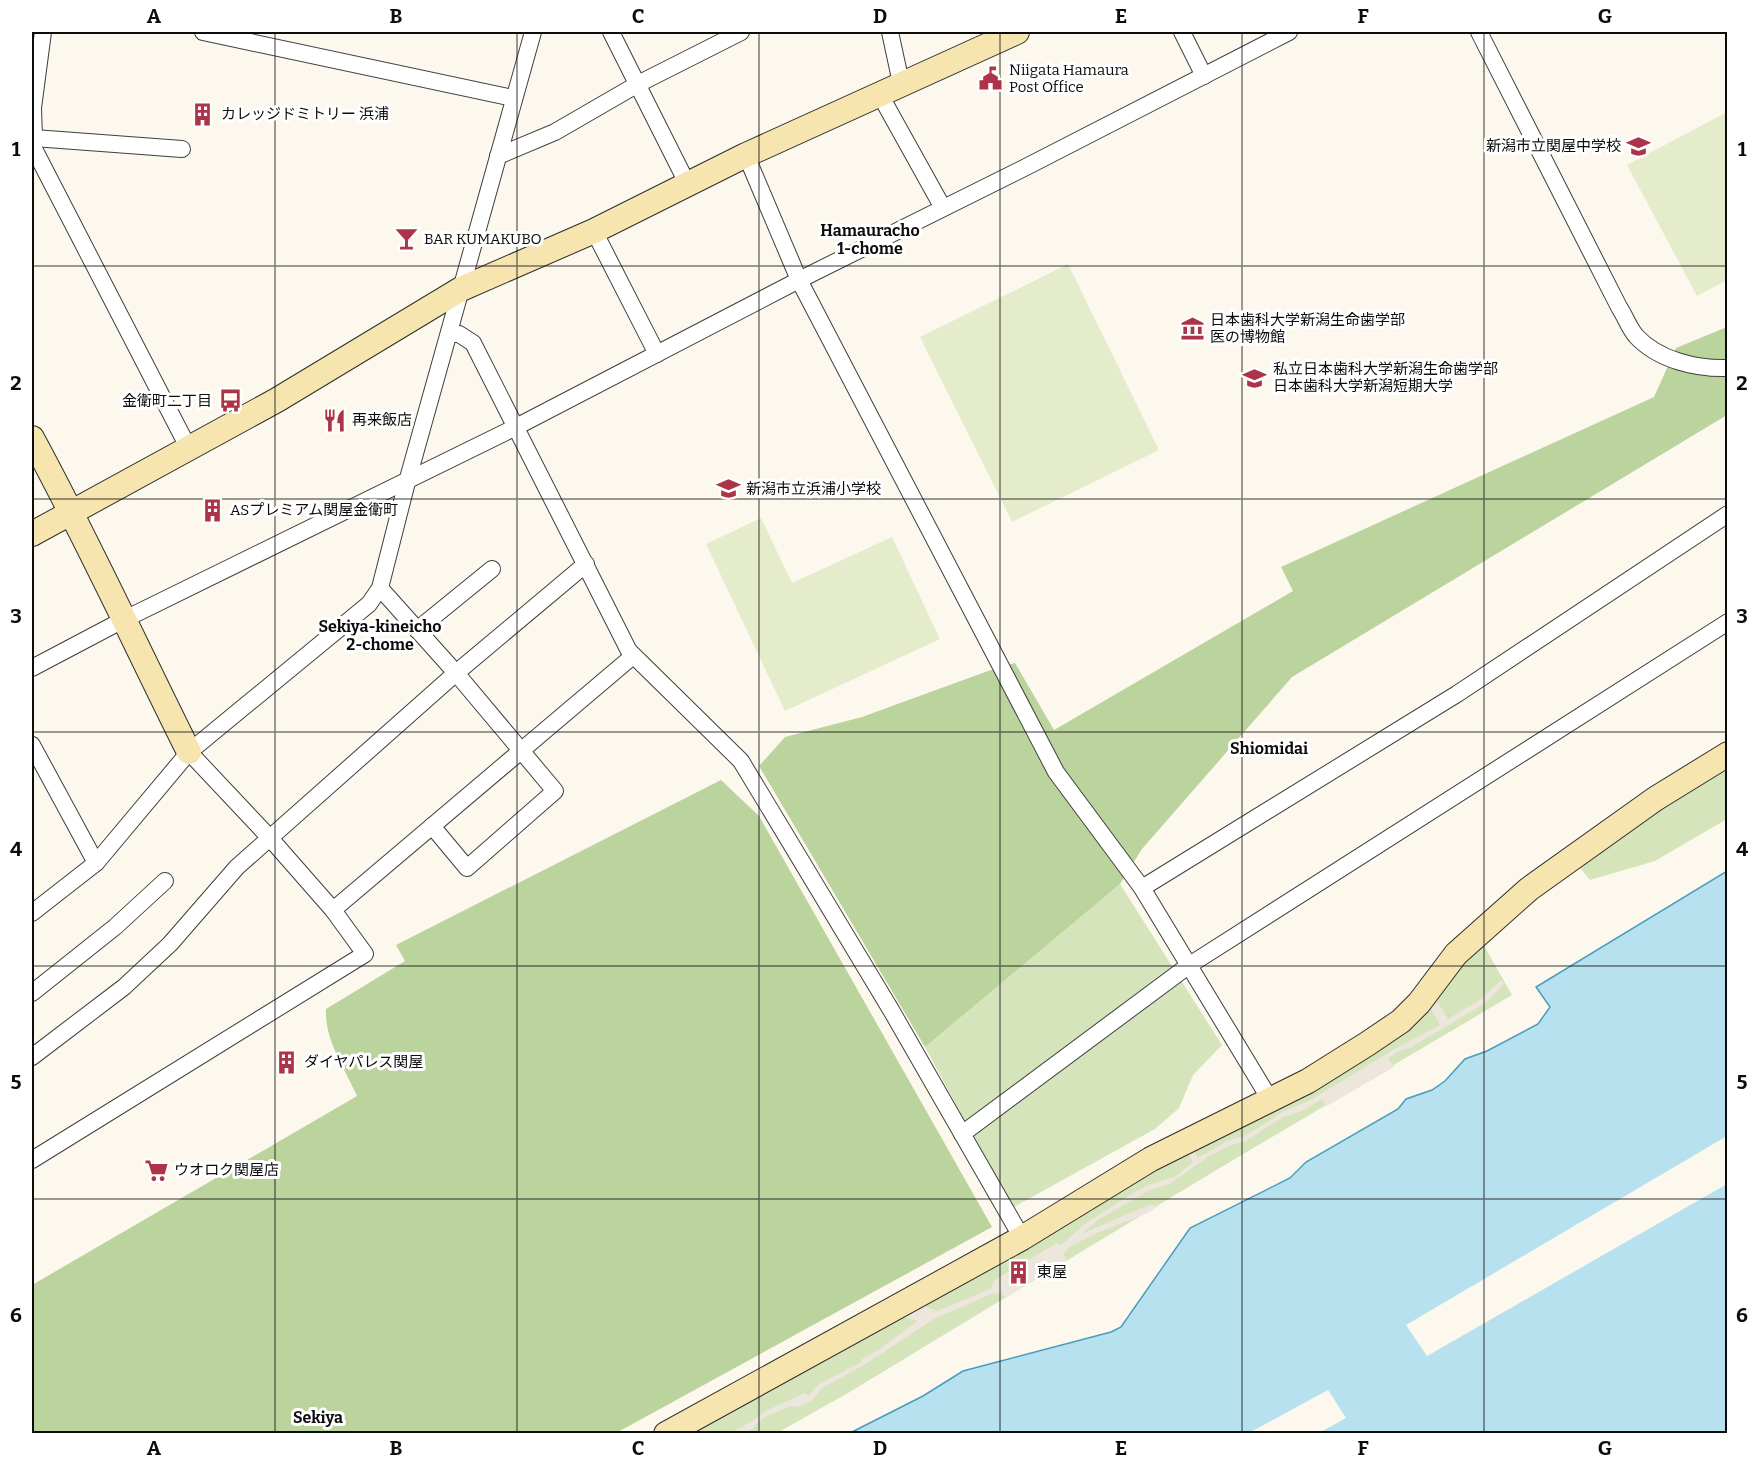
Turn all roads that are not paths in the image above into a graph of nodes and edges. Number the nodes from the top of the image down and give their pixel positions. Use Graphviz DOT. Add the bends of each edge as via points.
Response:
graph roads {
  1 [pos="43,32"];
  2 [pos="203,32"];
  3 [pos="533,32"];
  4 [pos="610,32"];
  5 [pos="741,32"];
  6 [pos="890,32"];
  7 [pos="1017,32"];
  8 [pos="1182,32"];
  9 [pos="1289,32"];
  10 [pos="1479,32"];
  11 [pos="1204,76"];
  12 [pos="638,84"];
  13 [pos="890,88"];
  14 [pos="513,98"];
  15 [pos="32,141"];
  16 [pos="182,149"];
  17 [pos="746,155"];
  18 [pos="498,156"];
  19 [pos="687,183"];
  20 [pos="943,208"];
  21 [pos="594,231"];
  22 [pos="799,280"];
  23 [pos="461,289"];
  24 [pos="449,334"];
  25 [pos="657,354"];
  26 [pos="1728,368"];
  27 [pos="514,428"];
  28 [pos="32,438"];
  29 [pos="189,449"];
  30 [pos="407,482"];
  31 [pos="72,511"];
  32 [pos="1728,514"];
  33 [pos="32,534"];
  34 [pos="586,564"];
  35 [pos="492,569"];
  36 [pos="380,588"];
  37 [pos="123,620"];
  38 [pos="1728,622"];
  39 [pos="417,630"];
  40 [pos="633,656"];
  41 [pos="32,668"];
  42 [pos="456,673"];
  43 [pos="522,750"];
  44 [pos="189,752"];
  45 [pos="1728,754"];
  46 [pos="34,756"];
  47 [pos="432,826"];
  48 [pos="269,837"];
  49 [pos="96,862"];
  50 [pos="165,881"];
  51 [pos="1142,888"];
  52 [pos="333,910"];
  53 [pos="32,913"];
  54 [pos="1188,966"];
  55 [pos="32,993"];
  56 [pos="32,1057"];
  57 [pos="1271,1101"];
  58 [pos="962,1134"];
  59 [pos="32,1160"];
  60 [pos="1022,1238"];
  61 [pos="666,1434"];
  1 -- 15 [label="street"];
  2 -- 14 [label="street"];
  3 -- 14 [label="street"];
  4 -- 12 [label="street"];
  5 -- 12 [label="street"];
  6 -- 13 [label="street"];
  7 -- 13 [label="street"];
  8 -- 11 [label="street"];
  9 -- 11 [label="street"];
  10 -- 26 [label="street" via="1636,336 1675,361"];
  11 -- 20 [label="street"];
  12 -- 18 [label="street" via="555,132"];
  12 -- 19 [label="street"];
  13 -- 17 [label="street"];
  13 -- 20 [label="street"];
  14 -- 18 [label="street"];
  15 -- 16 [label="street"];
  15 -- 29 [label="street"];
  17 -- 19 [label="street"];
  17 -- 22 [label="street"];
  18 -- 23 [label="street"];
  19 -- 21 [label="street"];
  20 -- 22 [label="street"];
  21 -- 23 [label="street"];
  21 -- 25 [label="street"];
  22 -- 25 [label="street"];
  22 -- 51 [label="street" via="1056,772"];
  23 -- 24 [label="street"];
  23 -- 29 [label="street"];
  24 -- 27 [label="street" via="459,334 473,343"];
  24 -- 30 [label="street"];
  25 -- 27 [label="street"];
  27 -- 30 [label="street"];
  27 -- 34 [label="street"];
  28 -- 31 [label="street"];
  29 -- 31 [label="street"];
  30 -- 36 [label="street"];
  30 -- 37 [label="street"];
  31 -- 33 [label="street"];
  31 -- 37 [label="street"];
  32 -- 51 [label="street" via="1457,694"];
  34 -- 40 [label="street"];
  34 -- 42 [label="street"];
  35 -- 39 [label="street"];
  36 -- 39 [label="street"];
  36 -- 44 [label="street" via="369,604"];
  37 -- 41 [label="street"];
  37 -- 44 [label="street"];
  38 -- 54 [label="street"];
  39 -- 42 [label="street"];
  40 -- 43 [label="street"];
  40 -- 58 [label="street" via="741,761"];
  42 -- 43 [label="street"];
  42 -- 48 [label="street"];
  43 -- 47 [label="street"];
  43 -- 47 [label="street" via="555,791 467,868"];
  44 -- 48 [label="street"];
  44 -- 49 [label="street"];
  45 -- 57 [label="street" via="1654,799 1529,889 1455,954 1401,1021"];
  46 -- 49 [label="street"];
  47 -- 52 [label="street"];
  48 -- 52 [label="street"];
  48 -- 56 [label="street" via="237,867 170,944 124,987"];
  49 -- 53 [label="street"];
  50 -- 55 [label="street"];
  51 -- 54 [label="street"];
  52 -- 59 [label="street" via="365,954"];
  54 -- 57 [label="street"];
  54 -- 58 [label="street"];
  57 -- 60 [label="street" via="1150,1159"];
  58 -- 60 [label="street"];
  60 -- 61 [label="street"];
}
